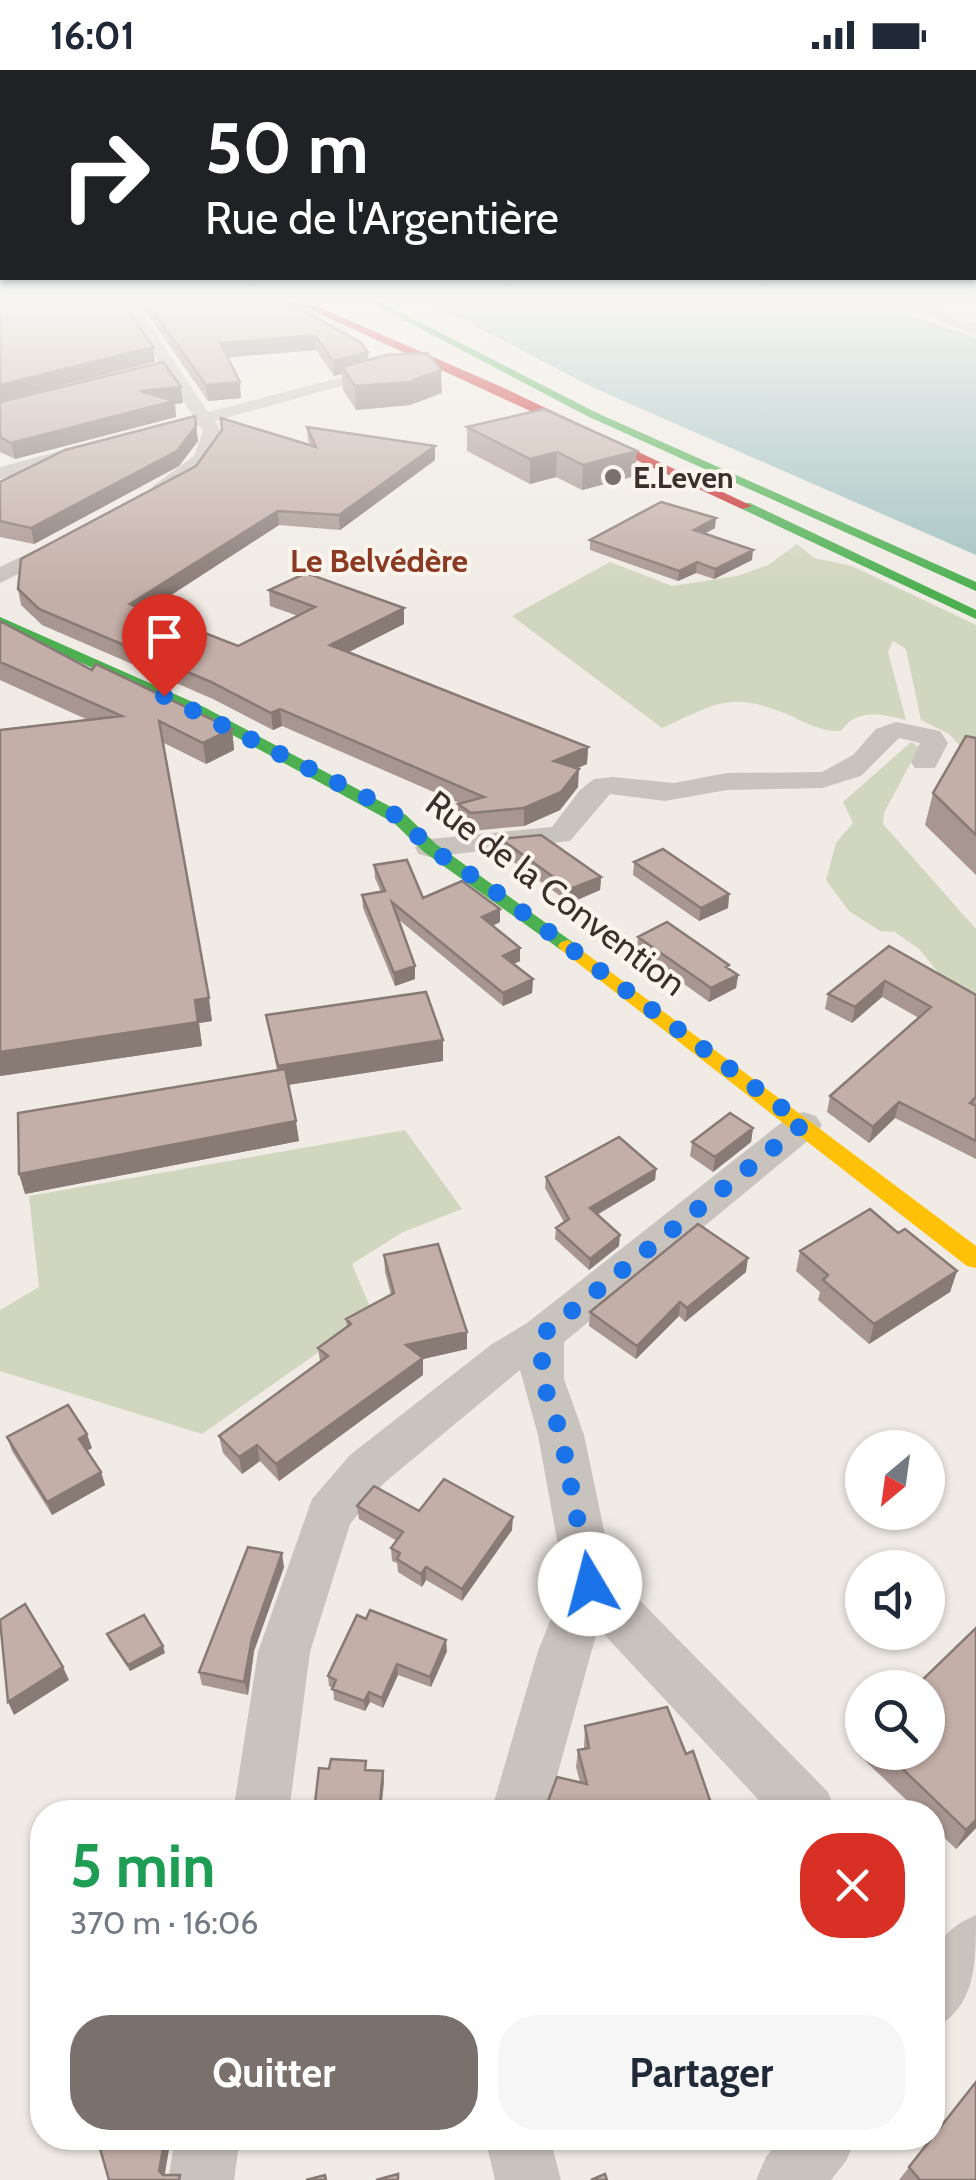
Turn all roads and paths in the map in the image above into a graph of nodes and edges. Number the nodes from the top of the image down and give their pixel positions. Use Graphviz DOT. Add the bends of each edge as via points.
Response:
graph roads {
  1 [pos="188,396"];
  2 [pos="289,396"];
  3 [pos="510,396"];
  4 [pos="553,396"];
  5 [pos="582,396"];
  6 [pos="206,418"];
  7 [pos="0,473"];
  8 [pos="140,502"];
  9 [pos="90,529"];
  10 [pos="976,572"];
  11 [pos="0,576"];
  12 [pos="976,587"];
  13 [pos="976,615"];
  14 [pos="0,621"];
  15 [pos="926,762"];
  16 [pos="430,848"];
  17 [pos="803,1124"];
  18 [pos="976,1259"];
  19 [pos="542,1335"];
  20 [pos="590,1584"];
  21 [pos="263,1800"];
  22 [pos="523,1800"];
  23 [pos="797,1800"];
  24 [pos="206,2150"];
  25 [pos="521,2150"];
  26 [pos="813,2150"];
  27 [pos="201,2180"];
  28 [pos="528,2180"];
  29 [pos="789,2180"];
  1 -- 6 [label="street"];
  2 -- 6 [label="street"];
  3 -- 13 [label="main road"];
  4 -- 12 [label="main road"];
  5 -- 10 [label="main road"];
  6 -- 7 [label="street"];
  6 -- 8 [label="street" via="212,442 197,466"];
  9 -- 11 [label="street"];
  14 -- 16 [label="main road, Rue de la Convention" via="198,710 366,797"];
  15 -- 16 [label="street" via="930,737 894,730 879,738 864,763 824,780 708,782 673,792 604,785 582,801 576,822 560,835"];
  16 -- 17 [label="main road, Rue de la Convention"];
  17 -- 18 [label="main road, Rue de la Convention"];
  17 -- 19 [label="street"];
  19 -- 20 [label="street" via="542,1379 561,1435"];
  19 -- 21 [label="street" via="367,1469 329,1514 284,1652"];
  20 -- 22 [label="street" via="564,1651"];
  20 -- 23 [label="street"];
  24 -- 27 [label="street"];
  25 -- 28 [label="street"];
  26 -- 29 [label="street"];
}
